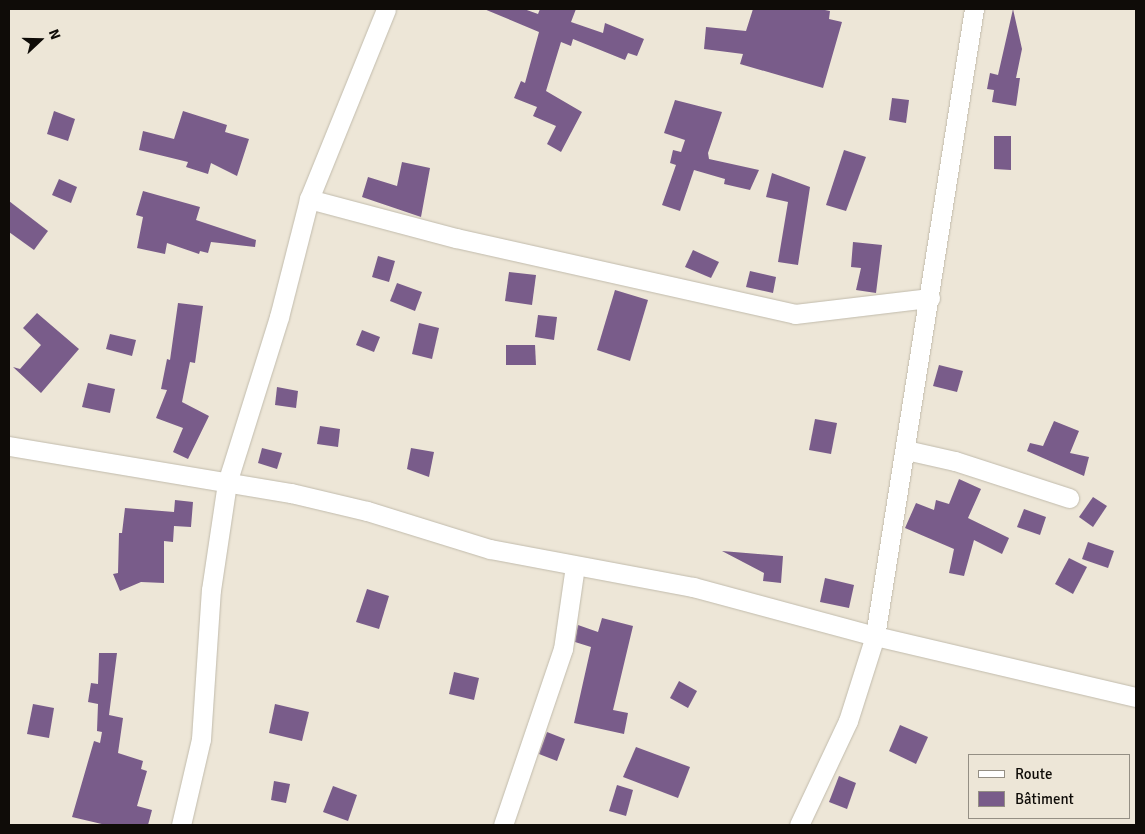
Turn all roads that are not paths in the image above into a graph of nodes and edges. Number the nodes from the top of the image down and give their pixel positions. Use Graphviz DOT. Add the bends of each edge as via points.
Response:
graph roads {
  1 [pos="386,9"];
  2 [pos="974,9"];
  3 [pos="309,199"];
  4 [pos="930,298"];
  5 [pos="9,446"];
  6 [pos="906,450"];
  7 [pos="227,483"];
  8 [pos="1069,498"];
  9 [pos="574,566"];
  10 [pos="874,636"];
  11 [pos="1136,697"];
  12 [pos="804,824"];
  13 [pos="181,825"];
  14 [pos="503,825"];
  1 -- 3 [label="street"];
  2 -- 4 [label="street"];
  3 -- 4 [label="street" via="456,238 795,314"];
  3 -- 7 [label="street" via="279,317"];
  4 -- 6 [label="street" via="911,388"];
  5 -- 7 [label="street"];
  6 -- 8 [label="street" via="955,461"];
  6 -- 10 [label="street"];
  7 -- 9 [label="street" via="291,493 367,511 490,549"];
  7 -- 13 [label="street" via="211,590 201,739"];
  9 -- 10 [label="street" via="692,588"];
  9 -- 14 [label="street" via="563,649"];
  10 -- 11 [label="street"];
  10 -- 12 [label="street" via="848,721"];
}
